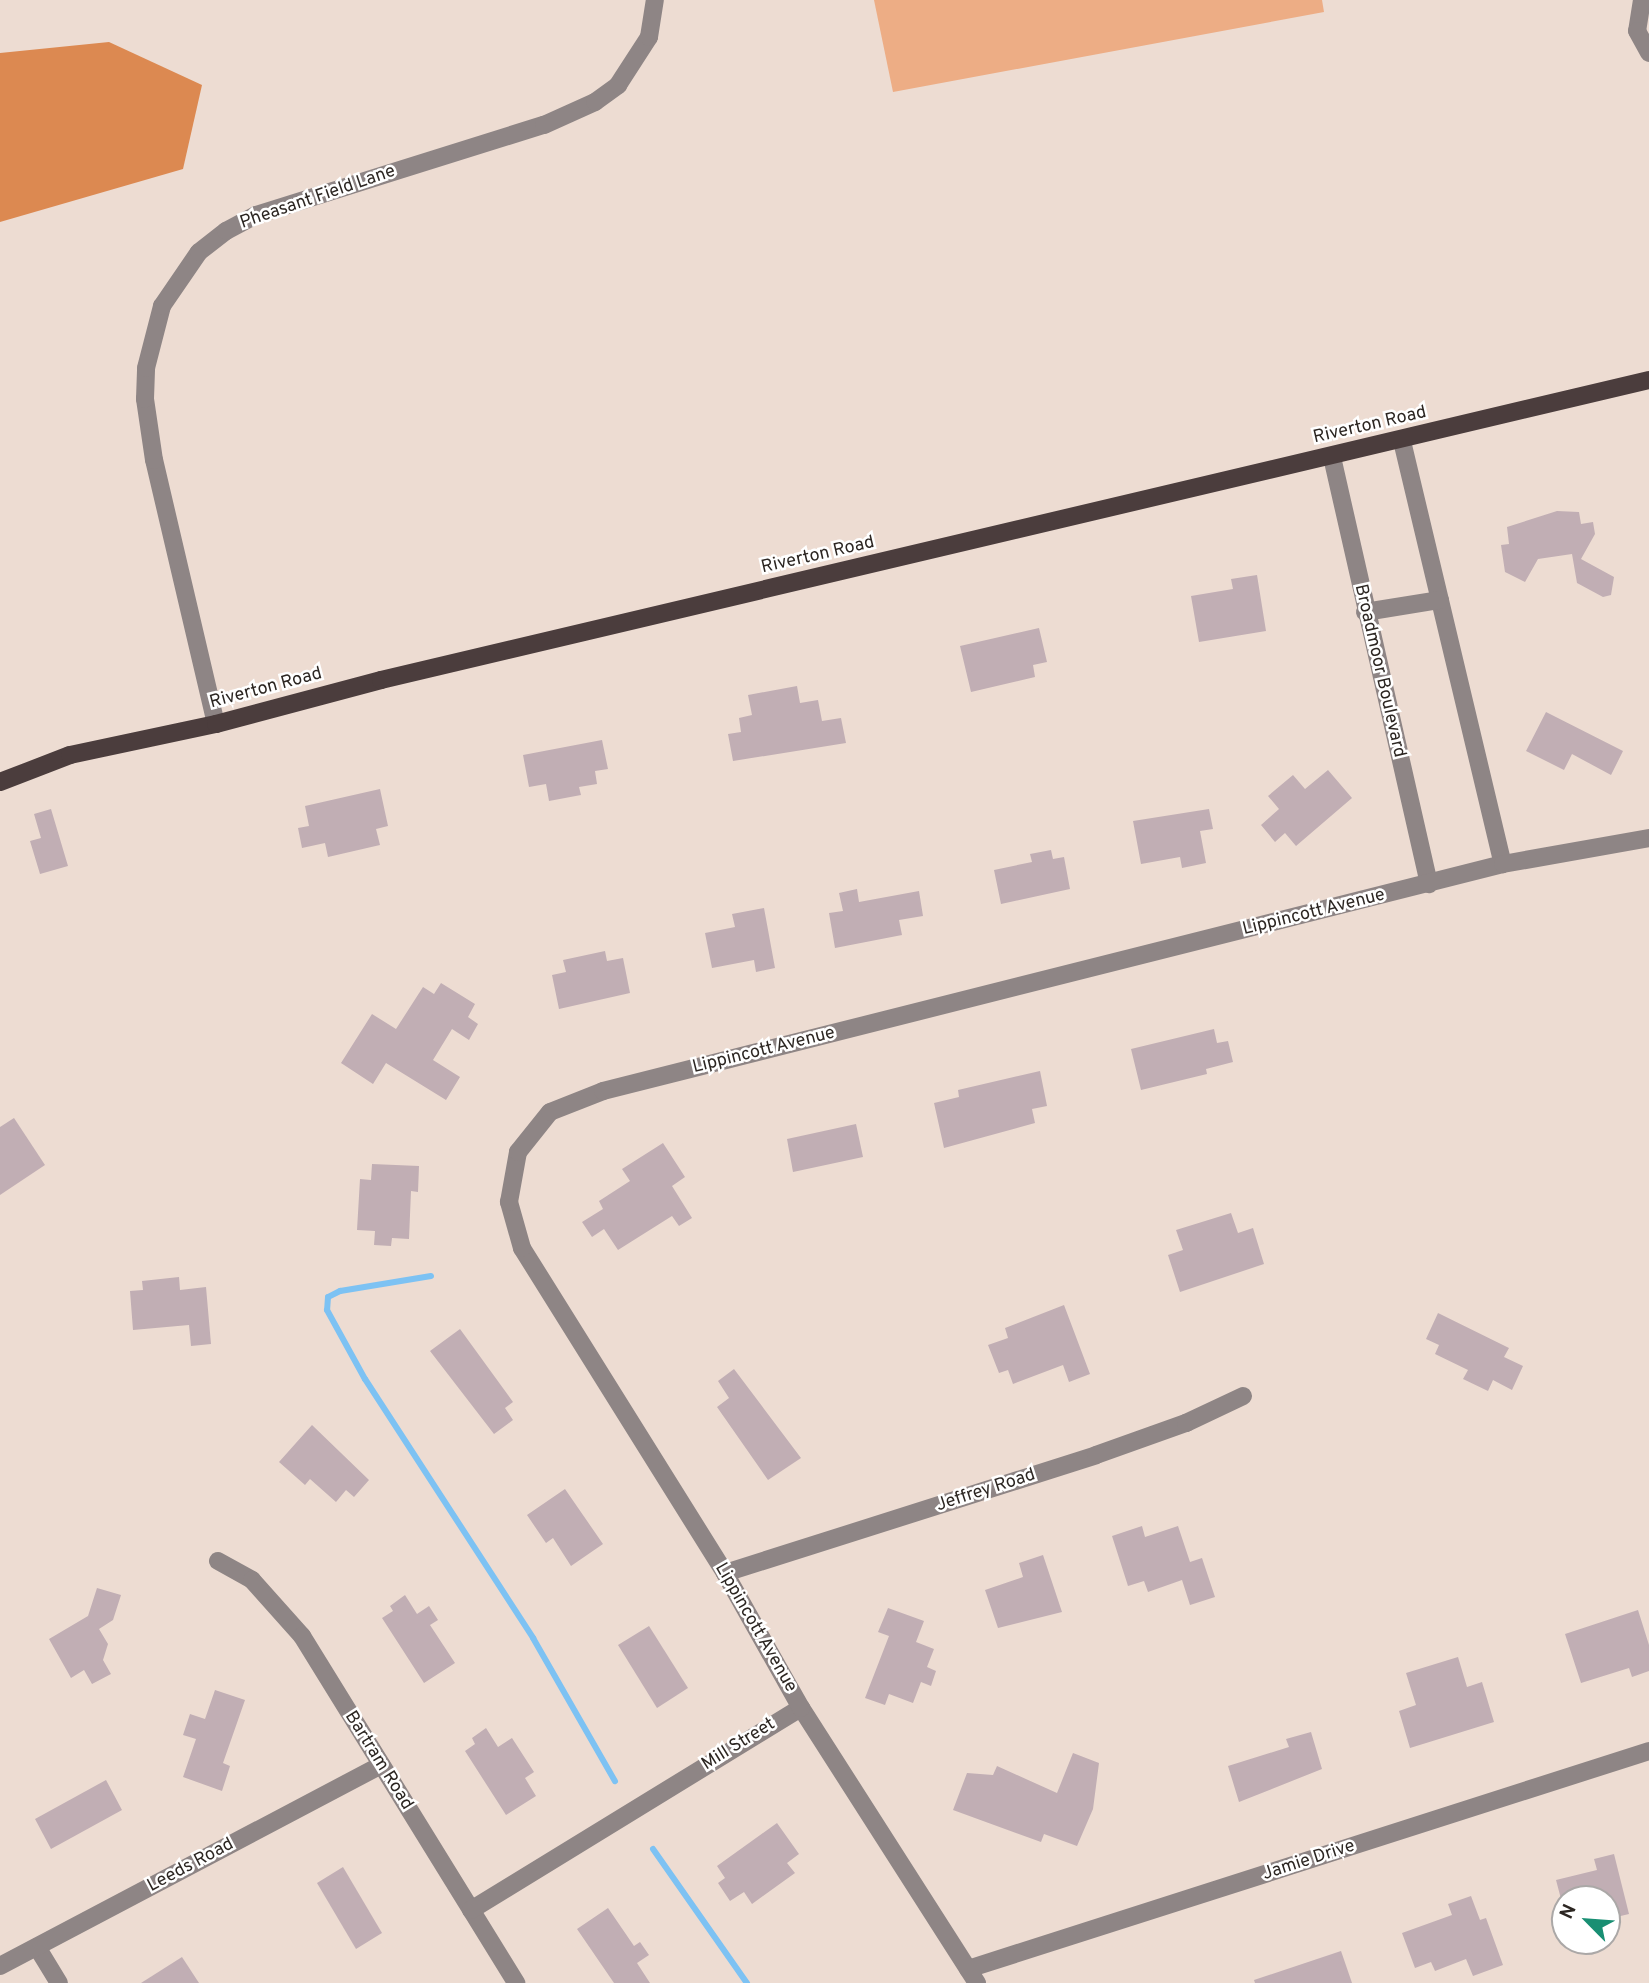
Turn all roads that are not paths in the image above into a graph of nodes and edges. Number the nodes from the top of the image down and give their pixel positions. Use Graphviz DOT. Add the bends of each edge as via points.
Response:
graph roads {
  1 [pos="655,0"];
  2 [pos="1642,0"];
  3 [pos="1649,53"];
  4 [pos="1649,380"];
  5 [pos="1402,441"];
  6 [pos="1332,457"];
  7 [pos="1440,600"];
  8 [pos="1365,612"];
  9 [pos="216,724"];
  10 [pos="0,782"];
  11 [pos="1649,838"];
  12 [pos="1503,864"];
  13 [pos="1429,884"];
  14 [pos="1243,1396"];
  15 [pos="218,1561"];
  16 [pos="725,1573"];
  17 [pos="801,1708"];
  18 [pos="1649,1751"];
  19 [pos="381,1765"];
  20 [pos="471,1910"];
  21 [pos="37,1947"];
  22 [pos="0,1966"];
  23 [pos="973,1976"];
  24 [pos="59,1983"];
  25 [pos="516,1983"];
  1 -- 9 [label="street, Pheasant Field Lane" via="649,37 618,85 595,102 544,124 256,215 200,252 162,306 146,368 145,399 154,460"];
  2 -- 3 [label="street" via="1637,31"];
  4 -- 5 [label="main road, Riverton Road"];
  5 -- 6 [label="main road, Riverton Road"];
  5 -- 7 [label="street"];
  6 -- 8 [label="street, Broadmoor Boulevard"];
  6 -- 9 [label="main road, Riverton Road" via="381,680"];
  7 -- 8 [label="street"];
  7 -- 12 [label="street"];
  8 -- 13 [label="street, Broadmoor Boulevard"];
  9 -- 10 [label="main road, Riverton Road" via="70,755"];
  11 -- 12 [label="street, Lippincott Avenue"];
  12 -- 13 [label="street, Lippincott Avenue"];
  13 -- 16 [label="street, Lippincott Avenue" via="603,1091 550,1112 531,1130 518,1152 509,1202 522,1248"];
  14 -- 16 [label="street, Jeffrey Road" via="1186,1423 1096,1455"];
  15 -- 19 [label="street, Bartram Road" via="252,1580 286,1615"];
  16 -- 17 [label="street, Lippincott Avenue"];
  17 -- 20 [label="street, Mill Street"];
  17 -- 23 [label="street"];
  18 -- 23 [label="street, Jamie Drive"];
  19 -- 20 [label="street, Bartram Road"];
  19 -- 21 [label="street, Leeds Road"];
  20 -- 25 [label="street, Bartram Road"];
  21 -- 22 [label="street, Leeds Road"];
  21 -- 24 [label="street"];
}
